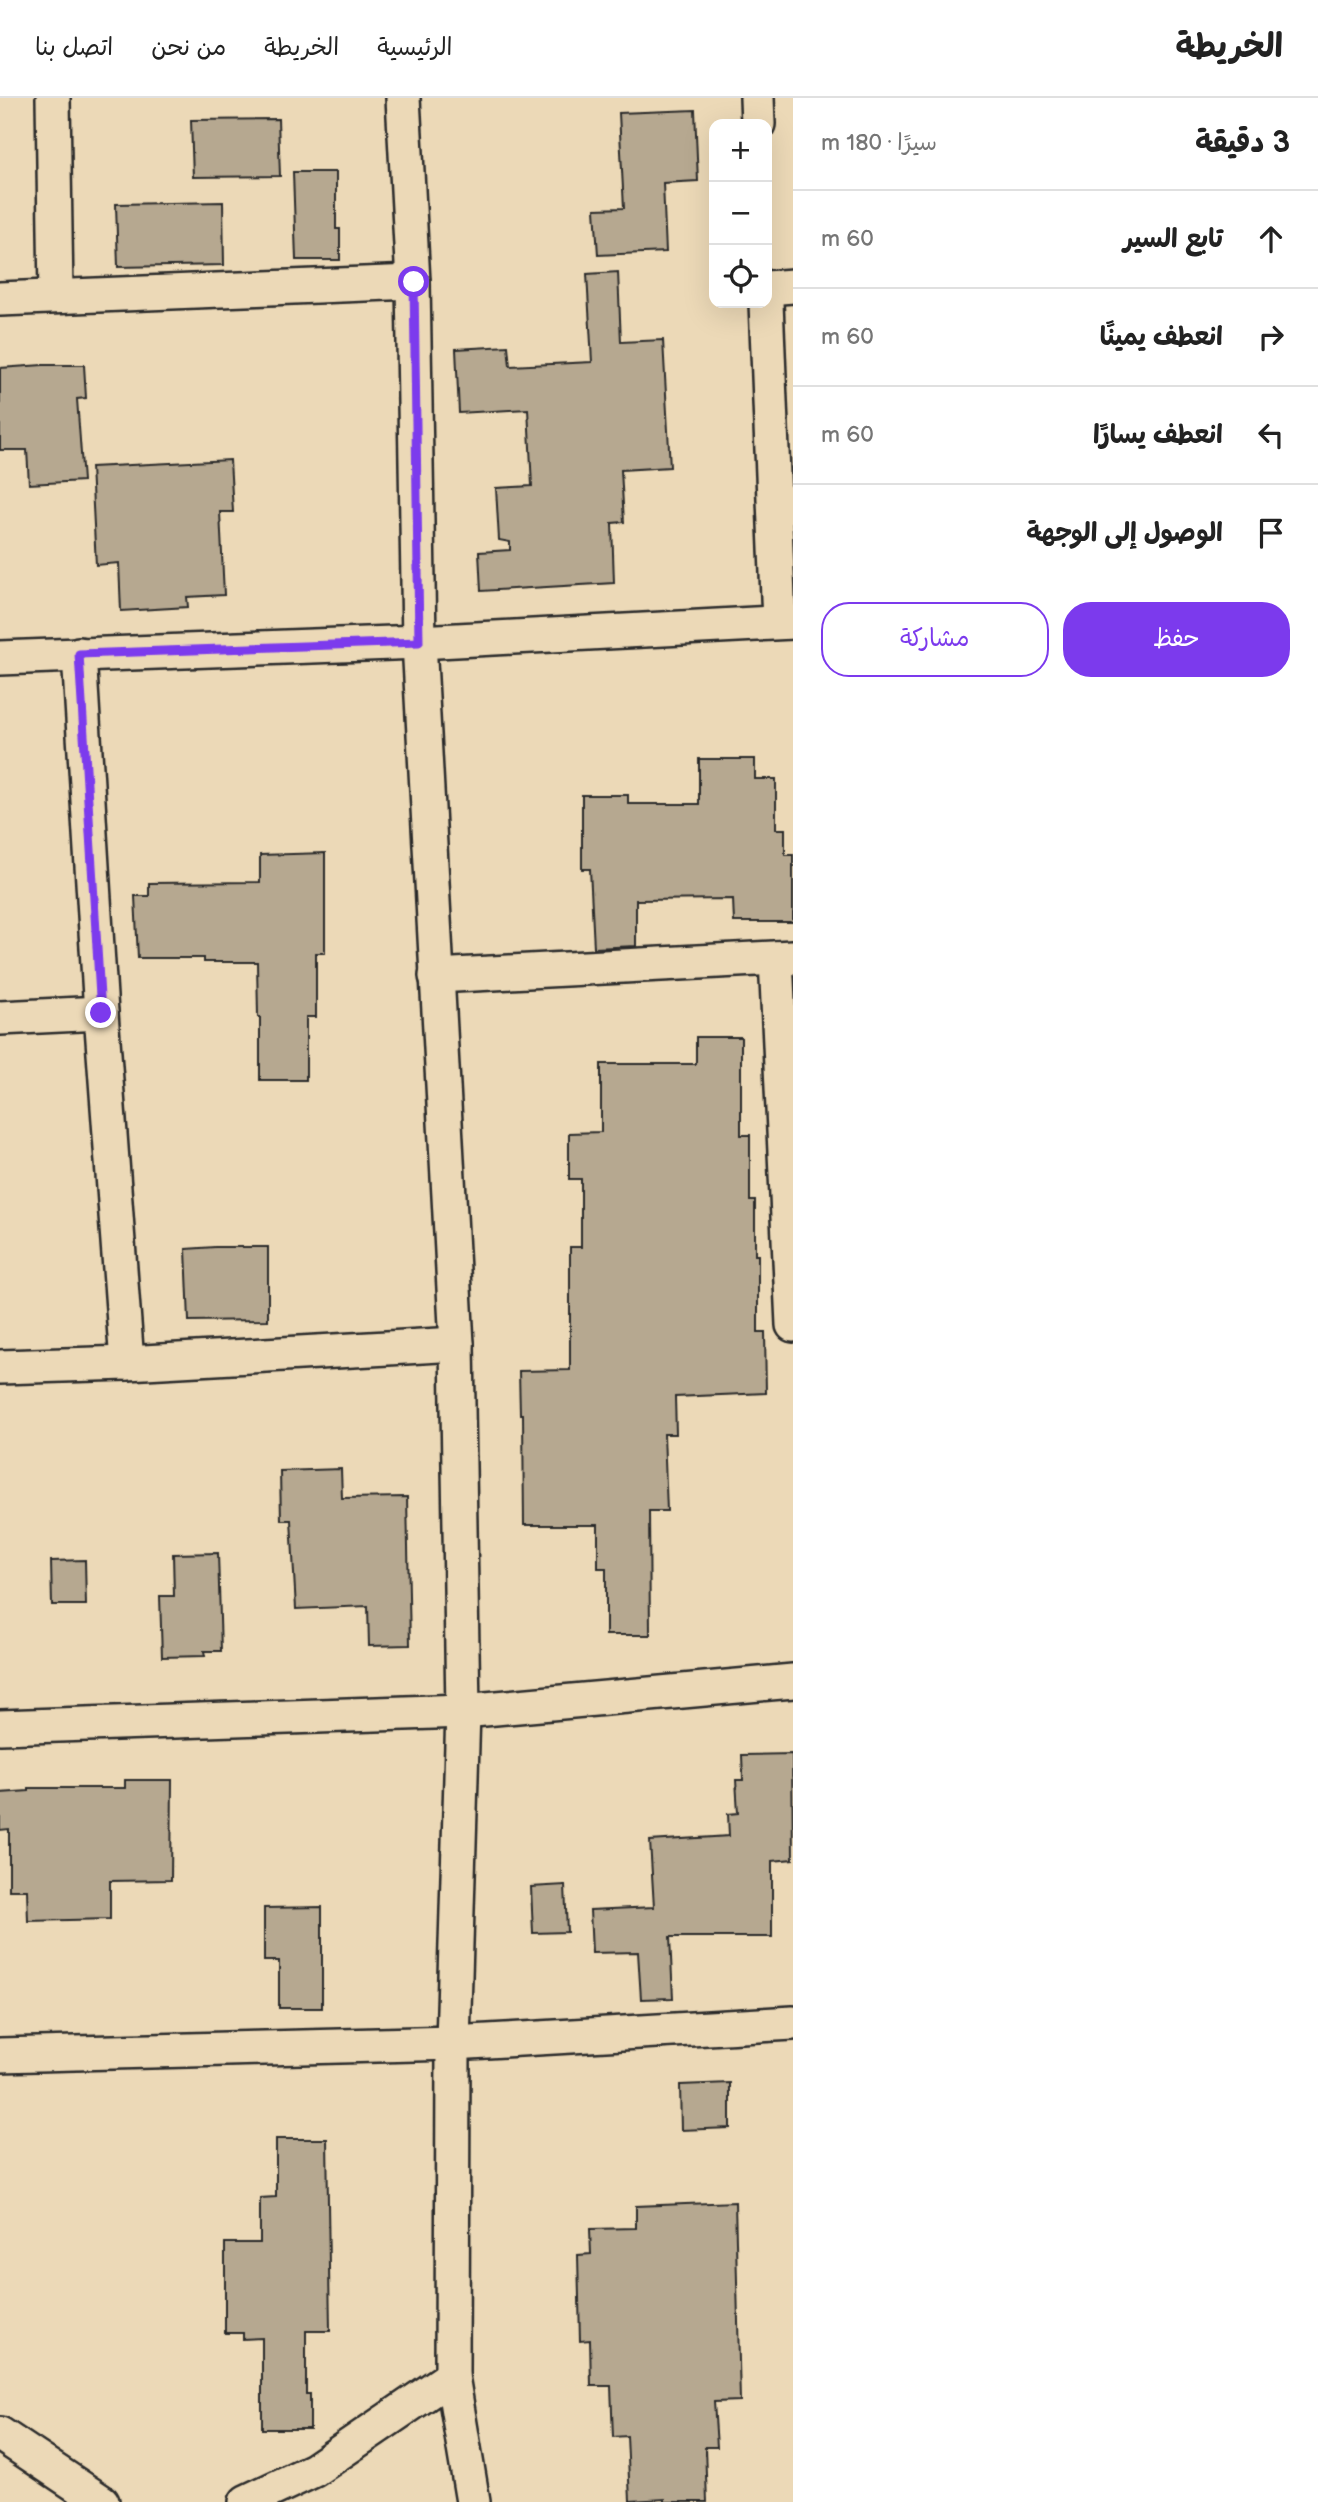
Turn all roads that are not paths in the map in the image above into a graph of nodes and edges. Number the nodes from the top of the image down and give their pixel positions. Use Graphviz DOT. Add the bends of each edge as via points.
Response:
graph roads {
  1 [pos="53,98"];
  2 [pos="403,98"];
  3 [pos="757,98"];
  4 [pos="758,119"];
  5 [pos="414,282"];
  6 [pos="793,286"];
  7 [pos="772,288"];
  8 [pos="56,296"];
  9 [pos="0,299"];
  10 [pos="766,308"];
  11 [pos="786,622"];
  12 [pos="419,642"];
  13 [pos="79,654"];
  14 [pos="0,658"];
  15 [pos="785,958"];
  16 [pos="436,976"];
  17 [pos="101,1013"];
  18 [pos="0,1018"];
  19 [pos="793,1325"];
  20 [pos="457,1343"];
  21 [pos="127,1363"];
  22 [pos="0,1367"];
  23 [pos="793,1681"];
  24 [pos="463,1712"];
  25 [pos="0,1727"];
  26 [pos="793,2023"];
  27 [pos="453,2043"];
  28 [pos="0,2055"];
  29 [pos="452,2376"];
  30 [pos="0,2434"];
  31 [pos="102,2502"];
  32 [pos="246,2502"];
  33 [pos="473,2502"];
  1 -- 8 [label="street"];
  2 -- 5 [label="street"];
  3 -- 4 [label="street"];
  5 -- 8 [label="street"];
  5 -- 12 [label="street"];
  6 -- 7 [label="street"];
  8 -- 9 [label="street"];
  10 -- 11 [label="street"];
  11 -- 12 [label="street"];
  12 -- 13 [label="street"];
  12 -- 16 [label="street"];
  13 -- 14 [label="street"];
  13 -- 17 [label="street"];
  15 -- 16 [label="street"];
  15 -- 19 [label="street"];
  16 -- 20 [label="street"];
  17 -- 18 [label="street"];
  17 -- 21 [label="street"];
  20 -- 21 [label="street"];
  20 -- 24 [label="street"];
  21 -- 22 [label="street"];
  23 -- 24 [label="street"];
  24 -- 25 [label="street"];
  24 -- 27 [label="street"];
  26 -- 27 [label="street"];
  27 -- 28 [label="street"];
  27 -- 29 [label="street"];
  29 -- 32 [label="street" via="314,2470"];
  29 -- 33 [label="street"];
  30 -- 31 [label="street"];
}
